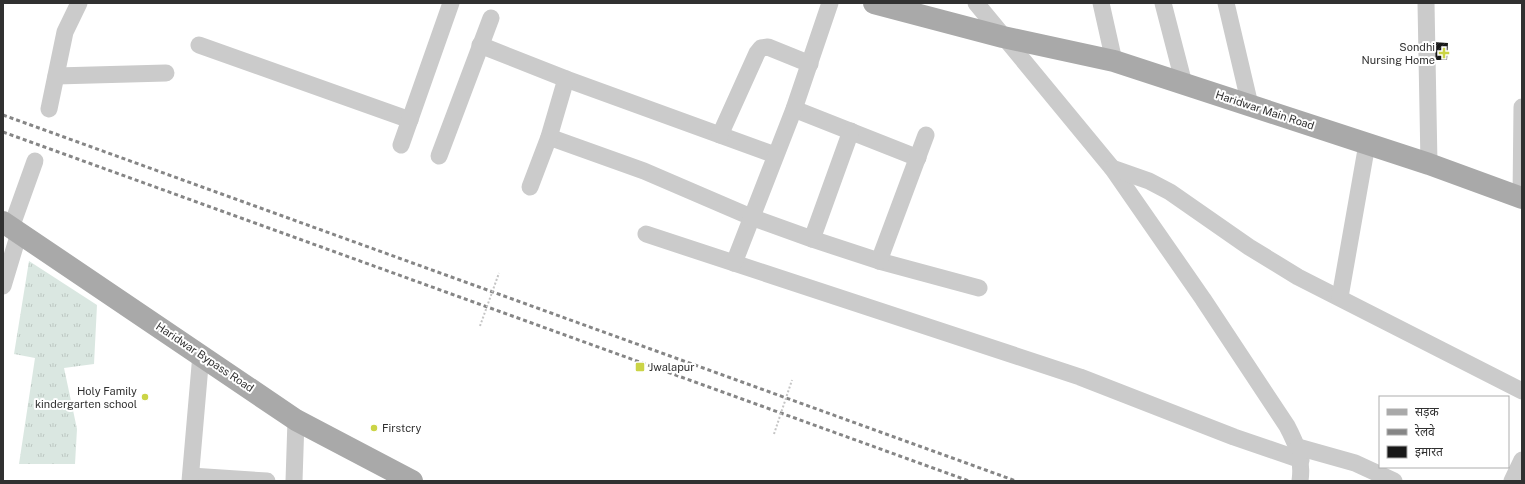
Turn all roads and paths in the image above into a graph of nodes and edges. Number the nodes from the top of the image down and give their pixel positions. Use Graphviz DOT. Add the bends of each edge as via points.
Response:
graph roads {
  1 [pos="78,3"];
  2 [pos="451,3"];
  3 [pos="830,3"];
  4 [pos="874,3"];
  5 [pos="922,3"];
  6 [pos="976,3"];
  7 [pos="1101,3"];
  8 [pos="1163,3"];
  9 [pos="1226,3"];
  10 [pos="1426,3"];
  11 [pos="491,18"];
  12 [pos="1003,38"];
  13 [pos="199,45"];
  14 [pos="480,45"];
  15 [pos="1114,61"];
  16 [pos="810,64"];
  17 [pos="166,73"];
  18 [pos="56,76"];
  19 [pos="566,79"];
  20 [pos="1184,84"];
  21 [pos="1250,105"];
  22 [pos="1522,107"];
  23 [pos="49,109"];
  24 [pos="794,110"];
  25 [pos="410,120"];
  26 [pos="852,131"];
  27 [pos="926,135"];
  28 [pos="720,136"];
  29 [pos="549,137"];
  30 [pos="1522,138"];
  31 [pos="1367,144"];
  32 [pos="401,145"];
  33 [pos="439,156"];
  34 [pos="775,156"];
  35 [pos="918,158"];
  36 [pos="35,161"];
  37 [pos="1429,164"];
  38 [pos="1112,168"];
  39 [pos="530,186"];
  40 [pos="1521,197"];
  41 [pos="751,217"];
  42 [pos="11,228"];
  43 [pos="646,234"];
  44 [pos="812,239"];
  45 [pos="879,261"];
  46 [pos="734,263"];
  47 [pos="499,273"];
  48 [pos="3,286"];
  49 [pos="979,288"];
  50 [pos="1340,296"];
  51 [pos="480,326"];
  52 [pos="201,354"];
  53 [pos="792,380"];
  54 [pos="1520,385"];
  55 [pos="296,420"];
  56 [pos="774,434"];
  57 [pos="1300,453"];
  58 [pos="1355,463"];
  59 [pos="190,478"];
  60 [pos="267,481"];
  61 [pos="294,481"];
  62 [pos="412,481"];
  63 [pos="1300,481"];
  64 [pos="1364,481"];
  65 [pos="1394,481"];
  1 -- 18 [label="street" via="65,32"];
  2 -- 25 [label="street"];
  3 -- 16 [label="street"];
  4 -- 12 [label="main road, Haridwar Main Road"];
  5 -- 12 [label="main road, Haridwar Main Road" via="948,11"];
  6 -- 12 [label="street"];
  7 -- 15 [label="street"];
  8 -- 20 [label="street"];
  9 -- 21 [label="street"];
  10 -- 37 [label="street"];
  11 -- 14 [label="street"];
  12 -- 15 [label="main road, Haridwar Main Road"];
  12 -- 38 [label="street"];
  13 -- 25 [label="street"];
  14 -- 19 [label="street"];
  14 -- 33 [label="street"];
  15 -- 20 [label="main road, Haridwar Main Road"];
  16 -- 24 [label="street"];
  16 -- 28 [label="street" via="768,47 761,48"];
  17 -- 18 [label="street"];
  18 -- 23 [label="street"];
  19 -- 28 [label="street"];
  19 -- 29 [label="street"];
  20 -- 21 [label="main road, Haridwar Main Road"];
  21 -- 31 [label="main road, Haridwar Main Road"];
  22 -- 30 [label="street"];
  24 -- 26 [label="street"];
  24 -- 34 [label="street"];
  25 -- 32 [label="street"];
  26 -- 35 [label="street"];
  26 -- 44 [label="street"];
  27 -- 35 [label="street"];
  28 -- 34 [label="street"];
  29 -- 39 [label="street"];
  29 -- 41 [label="street" via="644,171"];
  30 -- 40 [label="street"];
  31 -- 37 [label="main road, Haridwar Main Road"];
  31 -- 50 [label="street"];
  34 -- 41 [label="street"];
  35 -- 45 [label="street"];
  36 -- 42 [label="street"];
  37 -- 40 [label="main road, Haridwar Main Road"];
  38 -- 50 [label="street" via="1149,181 1170,192 1276,265"];
  38 -- 57 [label="street" via="1287,426"];
  41 -- 44 [label="street"];
  41 -- 46 [label="street"];
  42 -- 48 [label="street"];
  42 -- 52 [label="main road, Haridwar Bypass Road"];
  43 -- 46 [label="street"];
  44 -- 45 [label="street"];
  45 -- 49 [label="street"];
  46 -- 57 [label="street" via="1080,377 1234,437"];
  47 -- 51 [label="path, bridge"];
  50 -- 54 [label="street"];
  52 -- 55 [label="main road, Haridwar Bypass Road"];
  52 -- 59 [label="street"];
  53 -- 56 [label="path, bridge"];
  55 -- 61 [label="street"];
  55 -- 62 [label="main road, Haridwar Bypass Road"];
  57 -- 58 [label="street"];
  57 -- 63 [label="street"];
  58 -- 64 [label="street"];
  58 -- 65 [label="street"];
  59 -- 60 [label="street"];
}
